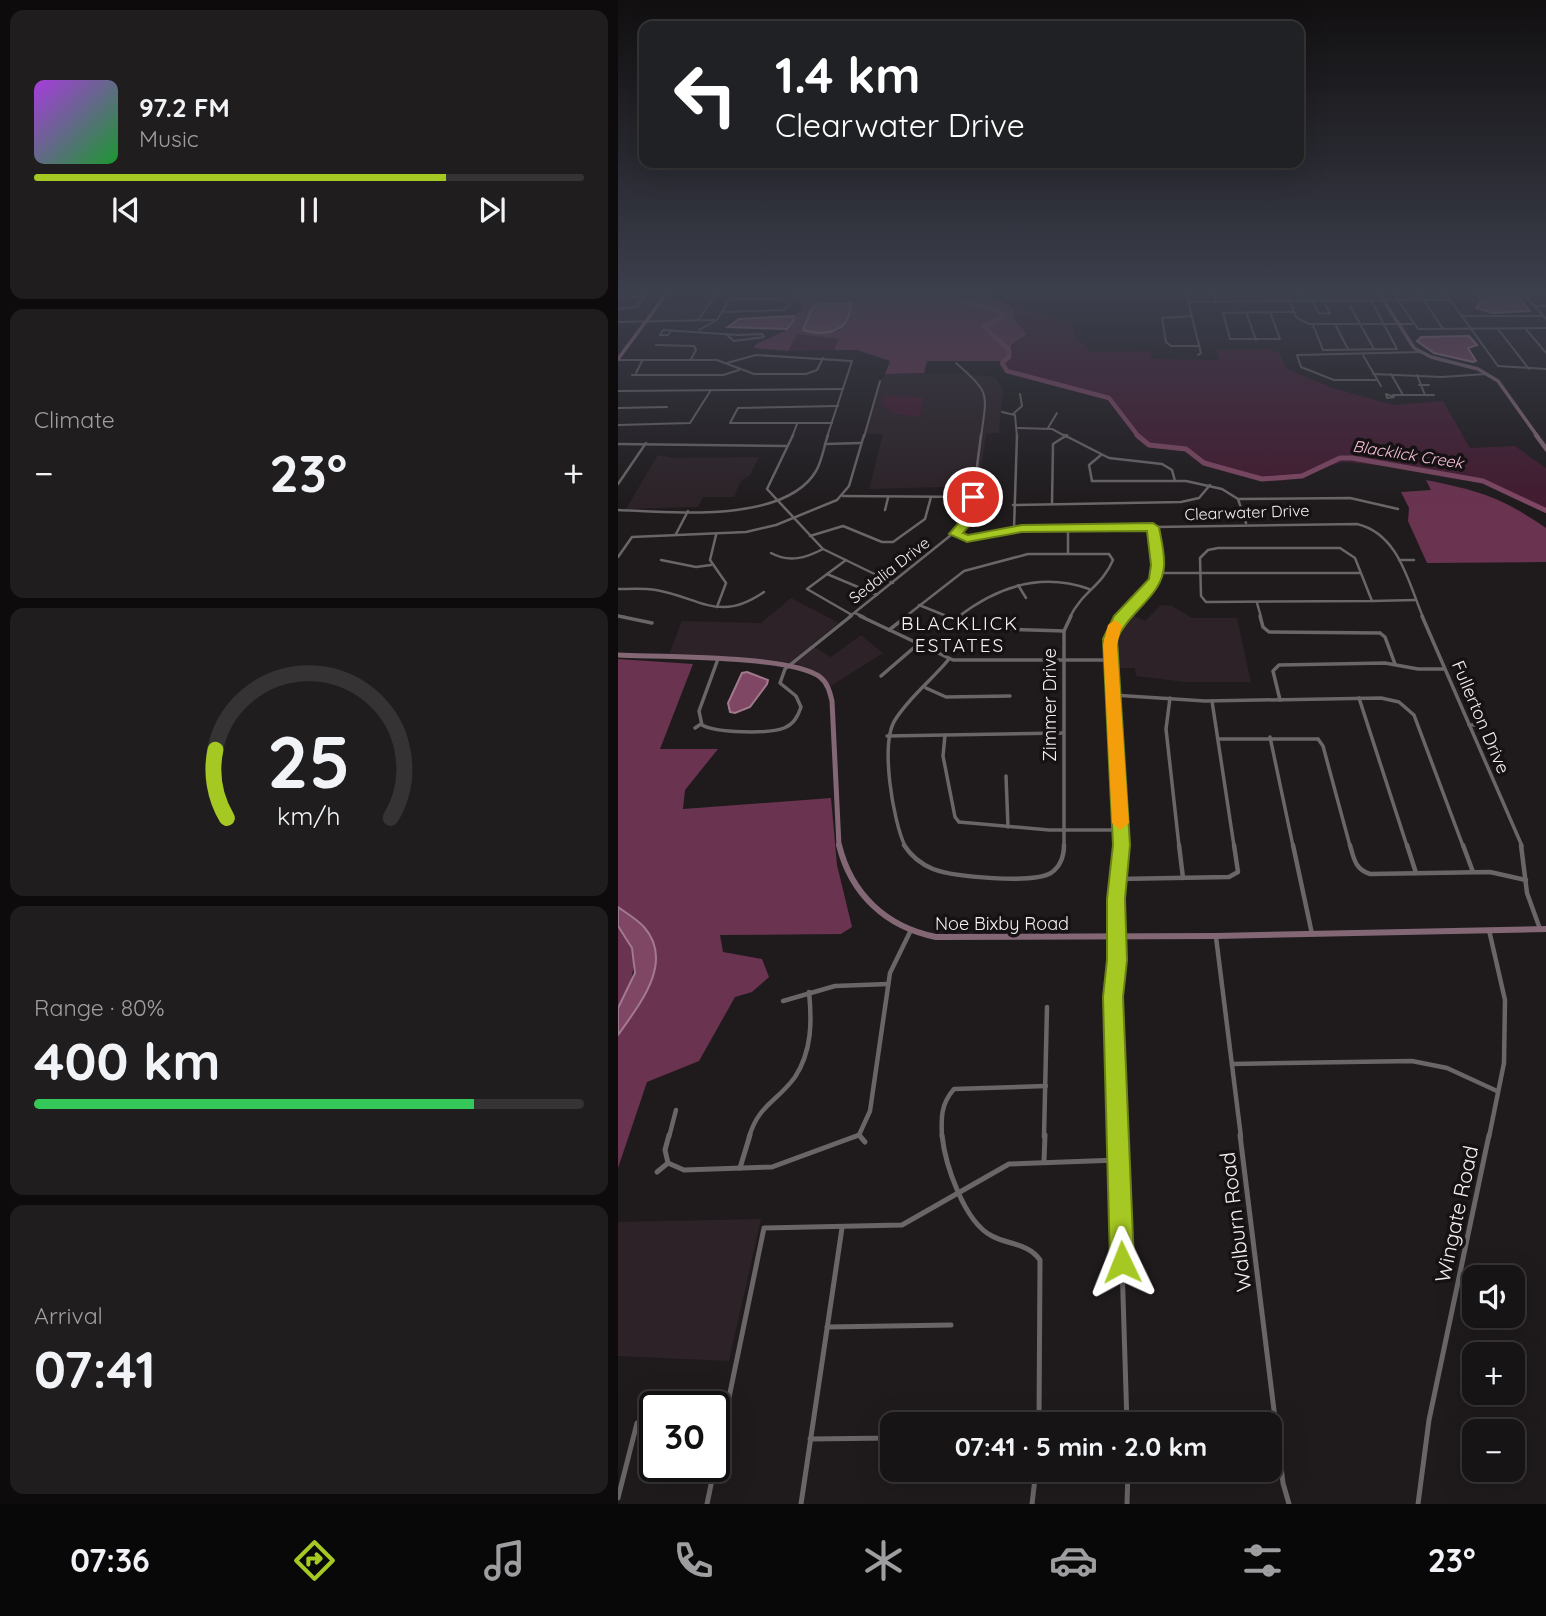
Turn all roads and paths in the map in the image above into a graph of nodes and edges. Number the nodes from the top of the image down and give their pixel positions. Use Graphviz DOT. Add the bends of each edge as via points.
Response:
graph roads {
  1 [pos="640,363"];
  2 [pos="727,363"];
  3 [pos="820,363"];
  4 [pos="853,363"];
  5 [pos="956,363"];
  6 [pos="1300,363"];
  7 [pos="1367,363"];
  8 [pos="1456,363"];
  9 [pos="1497,363"];
  10 [pos="1525,363"];
  11 [pos="1529,369"];
  12 [pos="1546,369"];
  13 [pos="739,370"];
  14 [pos="1487,373"];
  15 [pos="1373,374"];
  16 [pos="1391,374"];
  17 [pos="1417,375"];
  18 [pos="1376,380"];
  19 [pos="880,381"];
  20 [pos="1419,385"];
  21 [pos="1429,385"];
  22 [pos="1381,386"];
  23 [pos="844,389"];
  24 [pos="711,390"];
  25 [pos="618,391"];
  26 [pos="1019,394"];
  27 [pos="1403,395"];
  28 [pos="1425,395"];
  29 [pos="1434,395"];
  30 [pos="1393,396"];
  31 [pos="838,406"];
  32 [pos="667,407"];
  33 [pos="618,408"];
  34 [pos="1002,412"];
  35 [pos="1057,413"];
  36 [pos="1013,414"];
  37 [pos="832,423"];
  38 [pos="797,424"];
  39 [pos="618,425"];
  40 [pos="1018,428"];
  41 [pos="1048,428"];
  42 [pos="1067,435"];
  43 [pos="646,443"];
  44 [pos="861,443"];
  45 [pos="618,444"];
  46 [pos="825,444"];
  47 [pos="788,446"];
  48 [pos="1546,450"];
  49 [pos="1101,455"];
  50 [pos="1175,481"];
  51 [pos="618,485"];
  52 [pos="1210,485"];
  53 [pos="843,496"];
  54 [pos="931,497"];
  55 [pos="973,497"];
  56 [pos="888,498"];
  57 [pos="1238,499"];
  58 [pos="778,501"];
  59 [pos="1013,505"];
  60 [pos="1052,505"];
  61 [pos="1398,509"];
  62 [pos="618,510"];
  63 [pos="688,510"];
  64 [pos="885,510"];
  65 [pos="794,518"];
  66 [pos="1246,523"];
  67 [pos="1153,527"];
  68 [pos="1068,528"];
  69 [pos="1373,528"];
  70 [pos="1014,529"];
  71 [pos="676,534"];
  72 [pos="717,534"];
  73 [pos="955,534"];
  74 [pos="810,536"];
  75 [pos="823,549"];
  76 [pos="771,553"];
  77 [pos="1068,553"];
  78 [pos="618,557"];
  79 [pos="661,560"];
  80 [pos="846,560"];
  81 [pos="1399,560"];
  82 [pos="1414,560"];
  83 [pos="712,564"];
  84 [pos="1157,573"];
  85 [pos="1361,573"];
  86 [pos="827,574"];
  87 [pos="1200,575"];
  88 [pos="893,583"];
  89 [pos="1018,585"];
  90 [pos="618,589"];
  91 [pos="1090,590"];
  92 [pos="764,592"];
  93 [pos="877,595"];
  94 [pos="1026,598"];
  95 [pos="1416,600"];
  96 [pos="1372,601"];
  97 [pos="1257,602"];
  98 [pos="919,605"];
  99 [pos="717,607"];
  100 [pos="854,614"];
  101 [pos="618,617"];
  102 [pos="953,621"];
  103 [pos="652,623"];
  104 [pos="889,630"];
  105 [pos="1064,631"];
  106 [pos="917,645"];
  107 [pos="618,654"];
  108 [pos="718,659"];
  109 [pos="949,659"];
  110 [pos="1110,660"];
  111 [pos="1063,661"];
  112 [pos="1395,664"];
  113 [pos="787,666"];
  114 [pos="1445,669"];
  115 [pos="881,676"];
  116 [pos="926,688"];
  117 [pos="1113,695"];
  118 [pos="1010,696"];
  119 [pos="1170,698"];
  120 [pos="1359,698"];
  121 [pos="1280,700"];
  122 [pos="1212,701"];
  123 [pos="701,724"];
  124 [pos="1488,724"];
  125 [pos="1469,725"];
  126 [pos="695,728"];
  127 [pos="1063,733"];
  128 [pos="945,735"];
  129 [pos="887,736"];
  130 [pos="1270,737"];
  131 [pos="1219,739"];
  132 [pos="1006,776"];
  133 [pos="1008,827"];
  134 [pos="1121,830"];
  135 [pos="1064,831"];
  136 [pos="1473,872"];
  137 [pos="1416,873"];
  138 [pos="1183,878"];
  139 [pos="1118,879"];
  140 [pos="1526,880"];
  141 [pos="1543,929"];
  142 [pos="1489,930"];
  143 [pos="910,932"];
  144 [pos="1312,934"];
  145 [pos="1216,936"];
  146 [pos="1117,937"];
  147 [pos="888,984"];
  148 [pos="809,992"];
  149 [pos="783,1001"];
  150 [pos="1047,1007"];
  151 [pos="1232,1065"];
  152 [pos="1046,1086"];
  153 [pos="1498,1091"];
  154 [pos="676,1110"];
  155 [pos="859,1135"];
  156 [pos="865,1142"];
  157 [pos="1118,1160"];
  158 [pos="1044,1161"];
  159 [pos="668,1163"];
  160 [pos="740,1168"];
  161 [pos="657,1172"];
  162 [pos="961,1192"];
  163 [pos="842,1228"];
  164 [pos="951,1325"];
  165 [pos="827,1327"];
  166 [pos="1039,1412"];
  167 [pos="1127,1412"];
  168 [pos="637,1423"];
  169 [pos="880,1438"];
  170 [pos="810,1439"];
  171 [pos="1035,1482"];
  172 [pos="1128,1482"];
  173 [pos="618,1497"];
  174 [pos="707,1504"];
  175 [pos="801,1504"];
  176 [pos="1032,1504"];
  177 [pos="1127,1504"];
  178 [pos="1289,1504"];
  179 [pos="1418,1504"];
  1 -- 13 [label="street" via="634,374"];
  2 -- 13 [label="street"];
  3 -- 13 [label="street" via="814,372 753,374"];
  4 -- 23 [label="street"];
  5 -- 55 [label="street, Sedalia Drive" via="983,386 986,396"];
  6 -- 18 [label="street" via="1334,380"];
  7 -- 15 [label="street"];
  8 -- 14 [label="street"];
  9 -- 11 [label="street" via="1500,368"];
  10 -- 11 [label="street"];
  11 -- 12 [label="street"];
  14 -- 17 [label="street"];
  14 -- 48 [label="street" via="1501,384"];
  15 -- 16 [label="street"];
  15 -- 18 [label="street"];
  16 -- 17 [label="street"];
  16 -- 27 [label="street"];
  17 -- 20 [label="street"];
  18 -- 22 [label="street"];
  19 -- 44 [label="street"];
  20 -- 21 [label="street"];
  20 -- 28 [label="street"];
  23 -- 24 [label="street"];
  23 -- 31 [label="street"];
  24 -- 25 [label="street"];
  24 -- 39 [label="street" via="690,423"];
  26 -- 36 [label="street" via="1022,406"];
  27 -- 28 [label="street"];
  27 -- 30 [label="street"];
  28 -- 29 [label="street"];
  31 -- 37 [label="street"];
  31 -- 38 [label="street" via="737,407 729,420"];
  32 -- 33 [label="street"];
  34 -- 36 [label="street"];
  35 -- 41 [label="street"];
  36 -- 40 [label="street"];
  37 -- 38 [label="street"];
  37 -- 46 [label="street"];
  38 -- 47 [label="street"];
  40 -- 41 [label="street"];
  40 -- 59 [label="street"];
  41 -- 42 [label="street"];
  42 -- 49 [label="street"];
  42 -- 60 [label="street" via="1053,444"];
  43 -- 45 [label="street"];
  43 -- 47 [label="street"];
  43 -- 51 [label="street"];
  44 -- 46 [label="street"];
  44 -- 53 [label="street"];
  46 -- 58 [label="street" via="808,483"];
  47 -- 58 [label="street" via="767,485"];
  49 -- 50 [label="street" via="1162,464 1172,470"];
  49 -- 50 [label="street" via="1089,465 1091,482"];
  50 -- 52 [label="street"];
  52 -- 57 [label="street"];
  52 -- 60 [label="street" via="1200,498 1181,502"];
  53 -- 56 [label="street"];
  53 -- 65 [label="street"];
  54 -- 55 [label="street"];
  54 -- 56 [label="street"];
  54 -- 74 [label="street" via="925,519 889,544 843,526"];
  55 -- 73 [label="street, Sedalia Drive" via="968,520"];
  56 -- 64 [label="street"];
  57 -- 61 [label="street" via="1356,498"];
  57 -- 66 [label="street"];
  58 -- 63 [label="street" via="749,509"];
  58 -- 65 [label="street"];
  59 -- 60 [label="street"];
  59 -- 70 [label="street"];
  62 -- 63 [label="street"];
  63 -- 71 [label="street"];
  65 -- 72 [label="street" via="746,532"];
  65 -- 74 [label="street"];
  66 -- 67 [label="street, Clearwater Drive"];
  66 -- 69 [label="street, Clearwater Drive" via="1342,522"];
  67 -- 68 [label="street, Clearwater Drive"];
  67 -- 84 [label="street"];
  68 -- 70 [label="street, Clearwater Drive"];
  68 -- 77 [label="street"];
  69 -- 81 [label="street, Fullerton Drive" via="1390,541"];
  70 -- 73 [label="street, Clearwater Drive" via="974,539"];
  71 -- 72 [label="street"];
  71 -- 78 [label="street" via="631,536"];
  72 -- 83 [label="street" via="710,550"];
  73 -- 88 [label="street, Sedalia Drive"];
  74 -- 75 [label="street"];
  75 -- 76 [label="street" via="794,559"];
  75 -- 80 [label="street"];
  77 -- 91 [label="street, Zimmer Drive" via="1110,553 1112,568"];
  77 -- 98 [label="street" via="1028,554 964,571"];
  79 -- 83 [label="street" via="696,567"];
  80 -- 86 [label="street"];
  80 -- 88 [label="street"];
  81 -- 82 [label="street"];
  81 -- 95 [label="street, Fullerton Drive"];
  83 -- 99 [label="street" via="726,583"];
  84 -- 87 [label="street"];
  84 -- 110 [label="street" via="1149,590 1115,625"];
  85 -- 87 [label="street"];
  85 -- 87 [label="street" via="1352,554 1331,547 1218,548 1200,558"];
  85 -- 96 [label="street"];
  86 -- 93 [label="street"];
  86 -- 100 [label="street" via="807,589"];
  87 -- 97 [label="street" via="1204,602"];
  88 -- 93 [label="street, Sedalia Drive"];
  89 -- 91 [label="street" via="1058,580"];
  89 -- 94 [label="street"];
  89 -- 102 [label="street" via="983,597"];
  90 -- 99 [label="street" via="656,590 700,606"];
  91 -- 105 [label="street, Zimmer Drive" via="1072,610"];
  92 -- 99 [label="street" via="744,606"];
  93 -- 100 [label="street, Sedalia Drive"];
  95 -- 96 [label="street"];
  95 -- 114 [label="street, Fullerton Drive"];
  96 -- 97 [label="street"];
  97 -- 112 [label="street" via="1264,631 1381,631"];
  98 -- 102 [label="street"];
  98 -- 104 [label="street"];
  100 -- 104 [label="street"];
  100 -- 113 [label="street, Sedalia Drive"];
  101 -- 103 [label="street"];
  102 -- 105 [label="street" via="980,628"];
  104 -- 106 [label="street"];
  105 -- 111 [label="street, Zimmer Drive"];
  106 -- 109 [label="street"];
  106 -- 115 [label="street"];
  107 -- 108 [label="street, Noe Bixby Road"];
  108 -- 113 [label="street, Noe Bixby Road"];
  108 -- 123 [label="street" via="699,711"];
  109 -- 111 [label="street"];
  109 -- 116 [label="street"];
  110 -- 111 [label="street"];
  110 -- 117 [label="street"];
  111 -- 127 [label="street, Zimmer Drive"];
  112 -- 114 [label="street"];
  112 -- 121 [label="street" via="1273,666"];
  113 -- 123 [label="street" via="780,683 801,706 790,725 757,732 716,731"];
  113 -- 143 [label="street, Noe Bixby Road" via="816,675 832,694 836,834 844,867 876,909"];
  114 -- 125 [label="street, Fullerton Drive"];
  116 -- 118 [label="street" via="953,697"];
  116 -- 129 [label="street" via="895,717"];
  117 -- 119 [label="street"];
  117 -- 134 [label="street"];
  119 -- 122 [label="street"];
  119 -- 138 [label="street" via="1166,729"];
  120 -- 121 [label="street"];
  120 -- 136 [label="street" via="1399,702 1414,715"];
  120 -- 137 [label="street"];
  121 -- 122 [label="street"];
  122 -- 131 [label="street"];
  123 -- 126 [label="street"];
  124 -- 125 [label="street"];
  125 -- 140 [label="street, Fullerton Drive" via="1522,847"];
  127 -- 128 [label="street"];
  127 -- 135 [label="street, Zimmer Drive"];
  128 -- 129 [label="street"];
  128 -- 133 [label="street" via="943,759 957,823"];
  129 -- 135 [label="street, Zimmer Drive" via="899,831 905,848 933,869 1033,878 1053,872 1063,858"];
  130 -- 131 [label="street"];
  130 -- 137 [label="street" via="1319,738 1358,873"];
  130 -- 144 [label="street"];
  131 -- 138 [label="street" via="1239,875"];
  132 -- 133 [label="street"];
  133 -- 135 [label="street"];
  134 -- 135 [label="street"];
  134 -- 139 [label="street"];
  136 -- 137 [label="street"];
  136 -- 140 [label="street"];
  138 -- 139 [label="street"];
  139 -- 146 [label="street"];
  140 -- 141 [label="street, Fullerton Drive"];
  141 -- 142 [label="street, Noe Bixby Road"];
  142 -- 144 [label="street, Noe Bixby Road"];
  142 -- 153 [label="street, Wingate Road" via="1504,985 1507,1019"];
  143 -- 146 [label="street, Noe Bixby Road" via="936,937"];
  143 -- 147 [label="street"];
  144 -- 145 [label="street, Noe Bixby Road"];
  145 -- 146 [label="street, Noe Bixby Road"];
  145 -- 151 [label="street, Walburn Road"];
  146 -- 157 [label="street" via="1113,997"];
  147 -- 148 [label="street"];
  147 -- 155 [label="street" via="870,1111"];
  148 -- 149 [label="street"];
  148 -- 160 [label="street" via="811,1033 806,1056 794,1078 755,1117"];
  150 -- 152 [label="street"];
  151 -- 153 [label="street" via="1428,1063"];
  151 -- 178 [label="street, Walburn Road"];
  152 -- 158 [label="street"];
  152 -- 162 [label="street" via="963,1086 946,1092 940,1142"];
  153 -- 179 [label="street, Wingate Road" via="1429,1420"];
  154 -- 159 [label="street" via="665,1150"];
  155 -- 156 [label="street"];
  155 -- 160 [label="street" via="781,1165"];
  157 -- 158 [label="street"];
  157 -- 167 [label="street"];
  158 -- 162 [label="street" via="1009,1164"];
  159 -- 160 [label="street" via="680,1170"];
  159 -- 161 [label="street"];
  162 -- 163 [label="street" via="902,1225"];
  162 -- 166 [label="street" via="976,1224 986,1233 1031,1249 1040,1260"];
  163 -- 165 [label="street"];
  163 -- 174 [label="street" via="764,1228"];
  164 -- 165 [label="street"];
  165 -- 170 [label="street"];
  168 -- 173 [label="street"];
  169 -- 170 [label="street"];
  170 -- 175 [label="street"];
  171 -- 176 [label="street"];
  172 -- 177 [label="street"];
}
